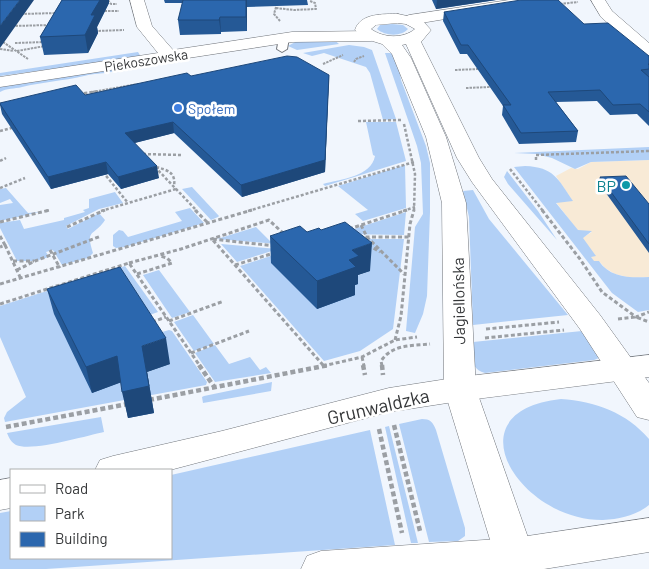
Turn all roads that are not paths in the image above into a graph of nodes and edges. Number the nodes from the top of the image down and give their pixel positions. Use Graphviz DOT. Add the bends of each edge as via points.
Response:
graph roads {
  1 [pos="137,0"];
  2 [pos="536,0"];
  3 [pos="598,0"];
  4 [pos="394,28"];
  5 [pos="627,31"];
  6 [pos="649,31"];
  7 [pos="649,50"];
  8 [pos="169,56"];
  9 [pos="0,82"];
  10 [pos="636,368"];
  11 [pos="460,389"];
  12 [pos="649,408"];
  13 [pos="116,469"];
  14 [pos="649,535"];
  15 [pos="517,563"];
  16 [pos="321,569"];
  1 -- 8 [label="street" via="146,28"];
  2 -- 4 [label="street, Piekoszowska"];
  3 -- 5 [label="street" via="606,14"];
  4 -- 4 [label="street, Jagiellońska" via="380,14 386,5"];
  4 -- 8 [label="street, Piekoszowska"];
  4 -- 10 [label="street, Jagiellońska" via="414,42 468,158 483,182"];
  4 -- 11 [label="street, Jagiellońska" via="399,51 436,138 450,183 456,228"];
  5 -- 6 [label="street"];
  5 -- 7 [label="street"];
  8 -- 9 [label="street, Piekoszowska"];
  10 -- 11 [label="street, Grunwaldzka"];
  10 -- 12 [label="street, Jagiellońska"];
  11 -- 13 [label="street, Grunwaldzka" via="388,400"];
  11 -- 15 [label="street, Jagiellońska"];
  14 -- 15 [label="street"];
  15 -- 16 [label="street"];
}
